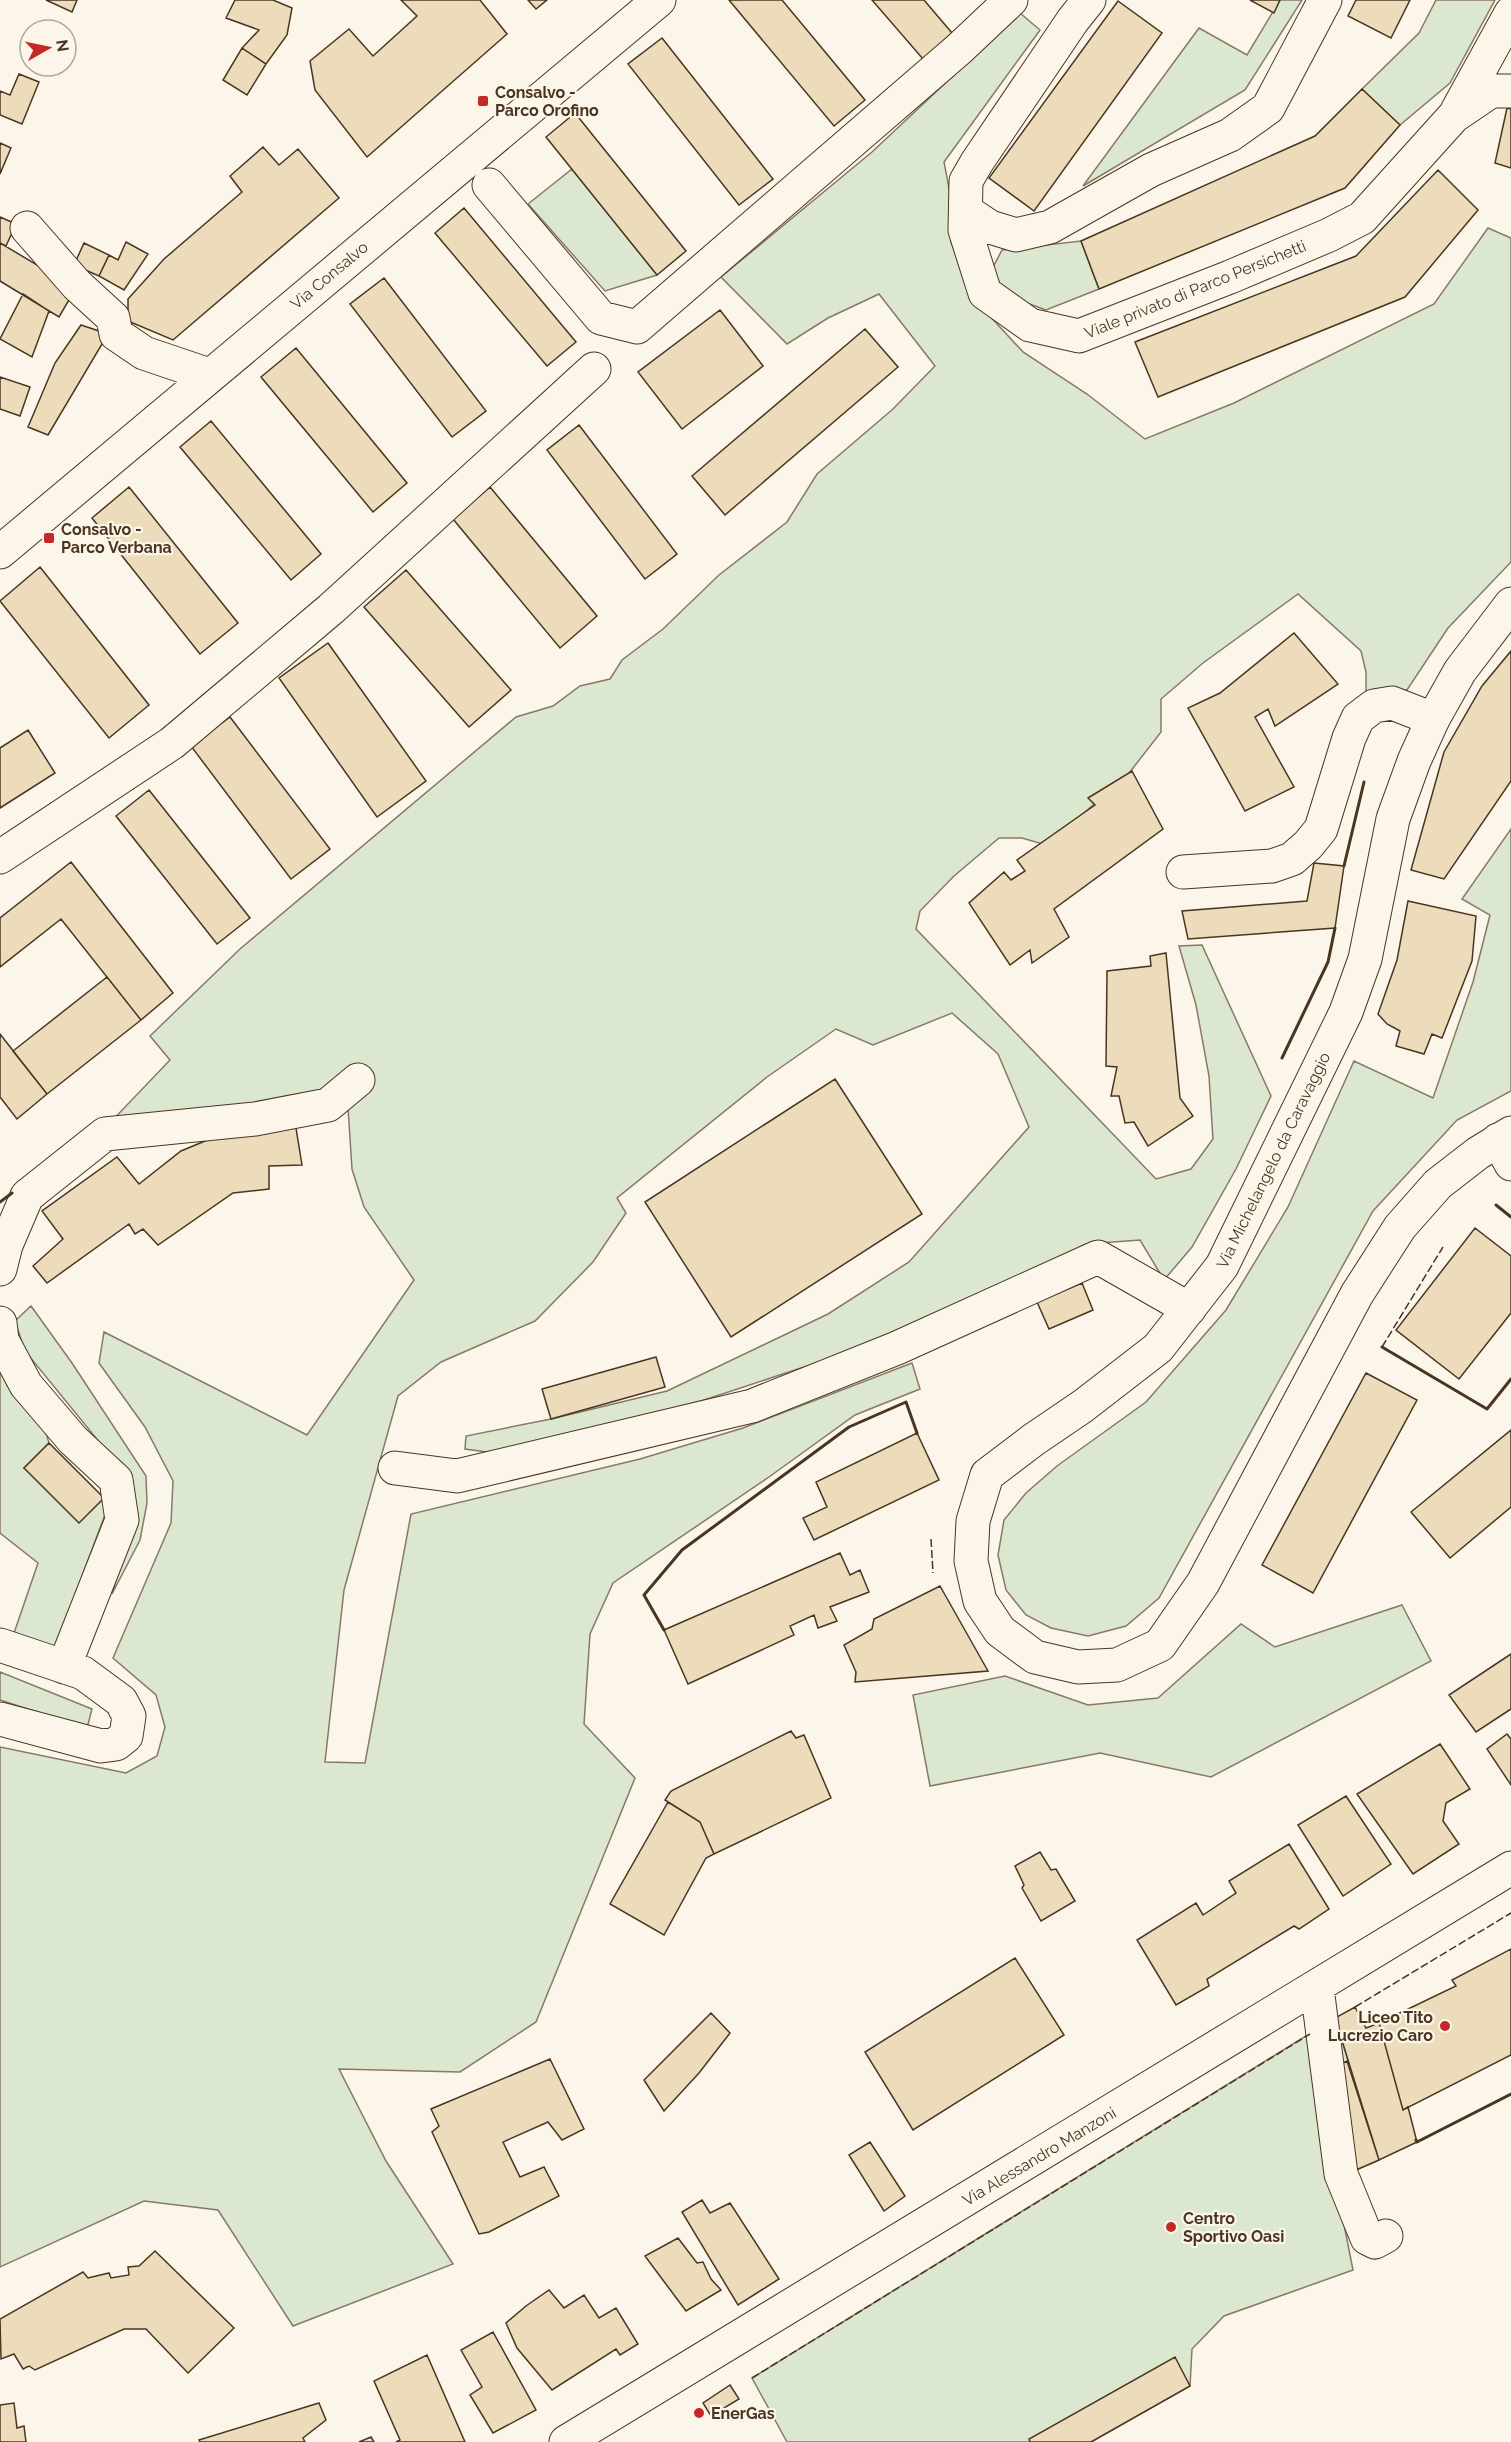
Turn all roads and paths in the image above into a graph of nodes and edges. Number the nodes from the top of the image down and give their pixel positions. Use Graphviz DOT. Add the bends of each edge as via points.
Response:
graph roads {
  1 [pos="659,0"];
  2 [pos="1011,0"];
  3 [pos="1089,0"];
  4 [pos="1324,0"];
  5 [pos="1511,13"];
  6 [pos="1511,91"];
  7 [pos="1454,116"];
  8 [pos="489,185"];
  9 [pos="966,211"];
  10 [pos="27,228"];
  11 [pos="594,369"];
  12 [pos="209,375"];
  13 [pos="0,552"];
  14 [pos="1511,604"];
  15 [pos="1433,719"];
  16 [pos="0,858"];
  17 [pos="1183,872"];
  18 [pos="358,1080"];
  19 [pos="1507,1146"];
  20 [pos="0,1269"];
  21 [pos="1189,1309"];
  22 [pos="0,1323"];
  23 [pos="395,1468"];
  24 [pos="0,1646"];
  25 [pos="64,1667"];
  26 [pos="0,1719"];
  27 [pos="1511,1868"];
  28 [pos="1317,1988"];
  29 [pos="1386,2236"];
  30 [pos="566,2442"];
  1 -- 12 [label="street, Via Consalvo"];
  2 -- 8 [label="street" via="637,327 601,318"];
  3 -- 9 [label="street, Viale privato di Parco Persichetti" via="977,162 966,181"];
  4 -- 9 [label="street" via="1268,108 1230,135 1151,170 1050,227 1016,235 990,227"];
  5 -- 7 [label="street"];
  6 -- 7 [label="street, Viale privato di Parco Persichetti" via="1491,91"];
  7 -- 9 [label="street, Viale privato di Parco Persichetti" via="1362,218 1230,277 1079,336 1030,325 985,293 965,230"];
  10 -- 12 [label="street" via="77,285 117,309 116,334 144,353"];
  11 -- 16 [label="street" via="331,609 180,737"];
  12 -- 13 [label="street, Via Consalvo"];
  14 -- 15 [label="street, Via Michelangelo da Caravaggio" via="1460,671"];
  15 -- 17 [label="street" via="1392,703 1374,706 1358,718 1321,829 1292,859 1272,866"];
  15 -- 21 [label="street, Via Michelangelo da Caravaggio" via="1393,819 1365,959 1346,1012 1222,1266"];
  18 -- 20 [label="street" via="328,1105 255,1119 105,1134 27,1196"];
  19 -- 21 [label="street, Via Michelangelo da Caravaggio" via="1478,1153 1438,1184 1400,1227 1358,1294 1203,1583 1160,1645 1117,1665 1078,1667 1035,1657 1000,1631 980,1601 971,1561 972,1531 987,1475 1158,1348"];
  21 -- 23 [label="street" via="1098,1257 897,1348 752,1406 458,1476"];
  22 -- 25 [label="street" via="2,1340 26,1384 72,1440 116,1480 122,1520"];
  24 -- 25 [label="street"];
  25 -- 26 [label="street" via="84,1673 121,1701 129,1716 126,1736 116,1744 101,1746"];
  27 -- 28 [label="street, Via Alessandro Manzoni"];
  28 -- 29 [label="street" via="1341,2174 1367,2238 1375,2242"];
  28 -- 30 [label="street, Via Alessandro Manzoni"];
}
